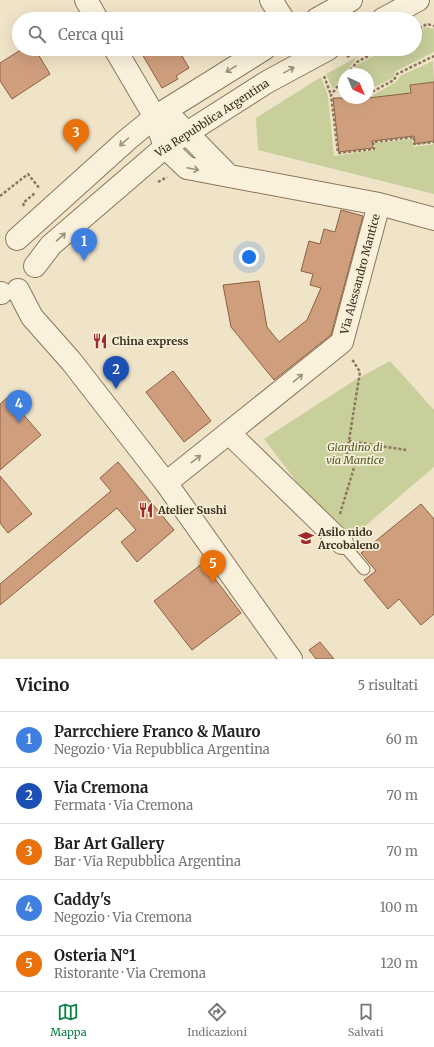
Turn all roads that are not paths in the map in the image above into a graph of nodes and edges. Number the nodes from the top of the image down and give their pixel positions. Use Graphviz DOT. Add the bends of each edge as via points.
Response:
graph roads {
  1 [pos="86,0"];
  2 [pos="271,0"];
  3 [pos="351,0"];
  4 [pos="418,0"];
  5 [pos="93,12"];
  6 [pos="279,12"];
  7 [pos="330,12"];
  8 [pos="396,12"];
  9 [pos="119,56"];
  10 [pos="253,56"];
  11 [pos="315,56"];
  12 [pos="155,117"];
  13 [pos="186,132"];
  14 [pos="165,147"];
  15 [pos="228,175"];
  16 [pos="379,204"];
  17 [pos="434,219"];
  18 [pos="8,239"];
  19 [pos="35,266"];
  20 [pos="5,292"];
  21 [pos="229,433"];
  22 [pos="166,483"];
  23 [pos="342,543"];
  24 [pos="364,569"];
  25 [pos="291,659"];
  1 -- 5 [label="street"];
  2 -- 6 [label="street"];
  3 -- 7 [label="street"];
  4 -- 8 [label="street"];
  9 -- 12 [label="street"];
  10 -- 12 [label="street, one-way"];
  13 -- 11 [label="street, Via Repubblica Argentina, one-way"];
  12 -- 13 [label="street" via="170,117"];
  12 -- 14 [label="street"];
  12 -- 18 [label="street, one-way"];
  13 -- 14 [label="street, Via Repubblica Argentina"];
  13 -- 15 [label="street"];
  14 -- 15 [label="street, one-way" via="187,168"];
  19 -- 14 [label="street, Via Repubblica Argentina, one-way" via="51,245"];
  15 -- 16 [label="street"];
  16 -- 17 [label="street"];
  21 -- 16 [label="street, Via Alessandro Mantice, one-way" via="342,342"];
  18 -- 19 [label="street" via="27,245 33,254"];
  19 -- 20 [label="street, Via Repubblica Argentina" via="26,286"];
  20 -- 22 [label="street" via="32,316 71,361"];
  22 -- 21 [label="street, Via Alessandro Mantice, one-way"];
  21 -- 23 [label="street"];
  22 -- 25 [label="street"];
  23 -- 24 [label="lane"];
}
